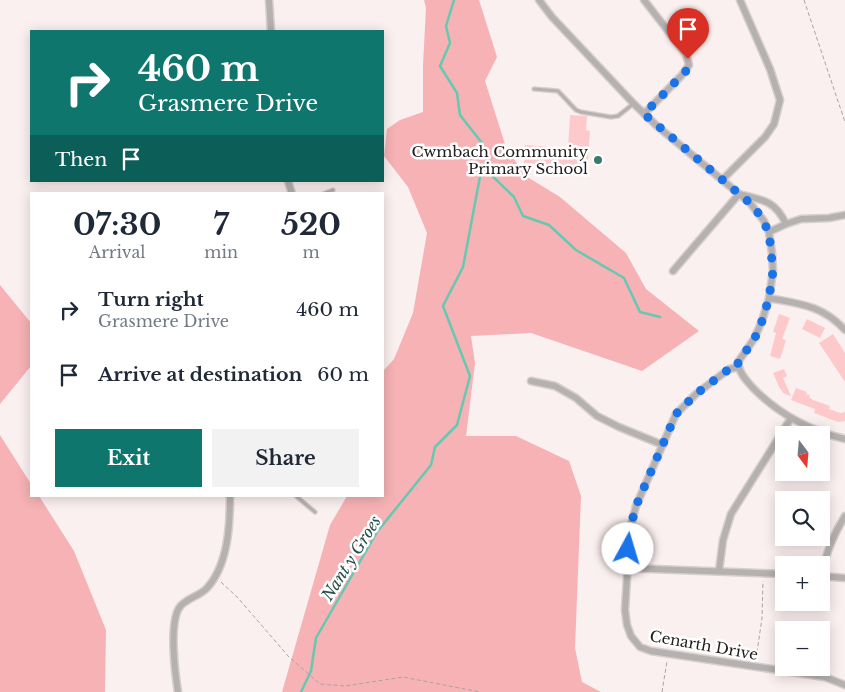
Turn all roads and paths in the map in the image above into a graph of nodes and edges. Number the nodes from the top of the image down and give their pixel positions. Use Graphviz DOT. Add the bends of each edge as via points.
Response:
graph roads {
  1 [pos="269,0"];
  2 [pos="539,0"];
  3 [pos="644,0"];
  4 [pos="740,0"];
  5 [pos="804,0"];
  6 [pos="271,30"];
  7 [pos="534,89"];
  8 [pos="634,104"];
  9 [pos="644,114"];
  10 [pos="845,122"];
  11 [pos="723,179"];
  12 [pos="333,190"];
  13 [pos="328,192"];
  14 [pos="740,194"];
  15 [pos="845,215"];
  16 [pos="786,224"];
  17 [pos="769,232"];
  18 [pos="673,271"];
  19 [pos="769,298"];
  20 [pos="845,330"];
  21 [pos="738,367"];
  22 [pos="531,381"];
  23 [pos="791,418"];
  24 [pos="845,439"];
  25 [pos="663,444"];
  26 [pos="230,497"];
  27 [pos="297,497"];
  28 [pos="315,512"];
  29 [pos="845,516"];
  30 [pos="826,556"];
  31 [pos="627,568"];
  32 [pos="719,570"];
  33 [pos="763,573"];
  34 [pos="775,574"];
  35 [pos="214,576"];
  36 [pos="830,577"];
  37 [pos="845,578"];
  38 [pos="668,654"];
  39 [pos="754,667"];
  40 [pos="845,685"];
  41 [pos="178,692"];
  42 [pos="480,692"];
  43 [pos="662,692"];
  1 -- 6 [label="street"];
  2 -- 8 [label="street" via="552,18"];
  3 -- 9 [label="street" via="686,54 689,65"];
  4 -- 11 [label="street" via="780,100 774,124"];
  5 -- 10 [label="path"];
  7 -- 8 [label="lane" via="558,91 576,110 611,117 618,116"];
  8 -- 9 [label="street"];
  9 -- 11 [label="street"];
  11 -- 14 [label="street"];
  12 -- 13 [label="lane"];
  14 -- 16 [label="street" via="775,206"];
  14 -- 17 [label="street" via="757,211"];
  14 -- 18 [label="street"];
  15 -- 16 [label="street" via="801,219"];
  16 -- 17 [label="street"];
  17 -- 19 [label="street" via="773,271"];
  19 -- 20 [label="street" via="811,306"];
  19 -- 21 [label="street" via="754,340 738,362"];
  21 -- 23 [label="street" via="744,379 762,397"];
  21 -- 25 [label="street, Cenarth Drive" via="729,369 676,414"];
  22 -- 25 [label="street" via="556,386 597,416"];
  23 -- 24 [label="street"];
  23 -- 32 [label="street" via="731,514"];
  25 -- 31 [label="street, Cenarth Drive" via="636,506 630,529"];
  26 -- 35 [label="street" via="227,543"];
  27 -- 28 [label="lane"];
  29 -- 30 [label="street"];
  31 -- 32 [label="street"];
  31 -- 38 [label="street, Cenarth Drive" via="625,610 631,636 640,647"];
  32 -- 33 [label="street"];
  33 -- 34 [label="street"];
  33 -- 39 [label="path" via="762,618"];
  35 -- 41 [label="street" via="201,593 179,608 175,618 174,657"];
  35 -- 42 [label="path" via="238,598 289,657 320,684 345,686 403,676"];
  36 -- 37 [label="street"];
  38 -- 39 [label="street, Cenarth Drive"];
  38 -- 43 [label="path"];
  39 -- 40 [label="street, Cenarth Drive" via="825,678"];
}
